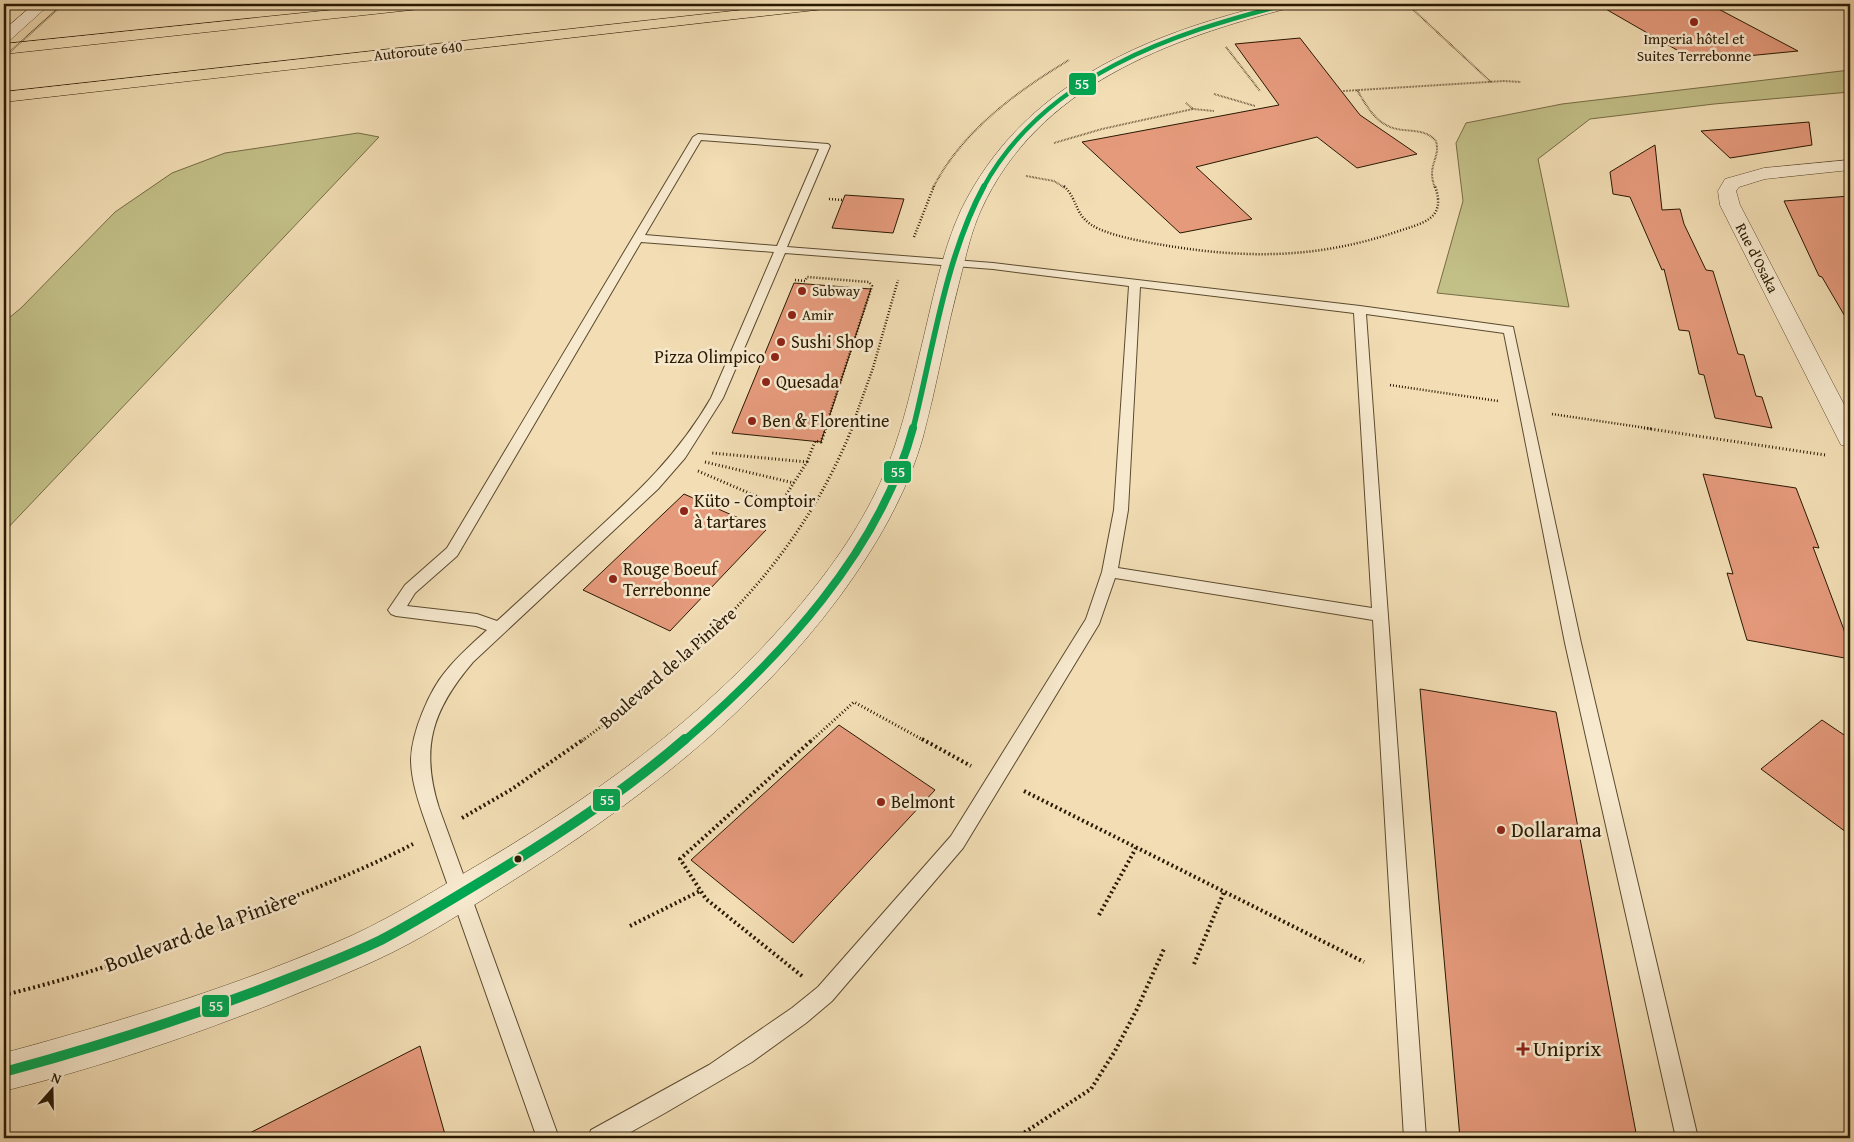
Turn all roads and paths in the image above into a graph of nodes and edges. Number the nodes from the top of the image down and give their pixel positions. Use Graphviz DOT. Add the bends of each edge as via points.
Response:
graph roads {
  1 [pos="43,4"];
  2 [pos="63,4"];
  3 [pos="429,4"];
  4 [pos="833,4"];
  5 [pos="1288,4"];
  6 [pos="1407,4"];
  7 [pos="157,32"];
  8 [pos="4,38"];
  9 [pos="1225,46"];
  10 [pos="4,49"];
  11 [pos="4,57"];
  12 [pos="1491,82"];
  13 [pos="1521,82"];
  14 [pos="1357,90"];
  15 [pos="1260,91"];
  16 [pos="1343,91"];
  17 [pos="1214,94"];
  18 [pos="4,97"];
  19 [pos="1186,103"];
  20 [pos="1255,106"];
  21 [pos="1193,109"];
  22 [pos="1214,111"];
  23 [pos="1046,145"];
  24 [pos="1850,165"];
  25 [pos="1026,176"];
  26 [pos="821,198"];
  27 [pos="843,200"];
  28 [pos="637,238"];
  29 [pos="781,250"];
  30 [pos="954,262"];
  31 [pos="901,273"];
  32 [pos="788,280"];
  33 [pos="1135,282"];
  34 [pos="1360,310"];
  35 [pos="1364,382"];
  36 [pos="1525,404"];
  37 [pos="1850,436"];
  38 [pos="707,453"];
  39 [pos="1826,455"];
  40 [pos="702,462"];
  41 [pos="807,462"];
  42 [pos="695,470"];
  43 [pos="794,483"];
  44 [pos="1110,572"];
  45 [pos="1381,615"];
  46 [pos="498,628"];
  47 [pos="978,770"];
  48 [pos="1024,791"];
  49 [pos="486,806"];
  50 [pos="1136,848"];
  51 [pos="395,854"];
  52 [pos="700,891"];
  53 [pos="1224,892"];
  54 [pos="460,894"];
  55 [pos="1099,916"];
  56 [pos="630,926"];
  57 [pos="1164,949"];
  58 [pos="1364,962"];
  59 [pos="1194,964"];
  60 [pos="799,974"];
  61 [pos="4,995"];
  62 [pos="4,1072"];
  63 [pos="548,1138"];
  64 [pos="600,1138"];
  65 [pos="1016,1138"];
  66 [pos="1415,1138"];
  67 [pos="1688,1138"];
  1 -- 8 [label="street"];
  2 -- 11 [label="path, bridge"];
  3 -- 7 [label="highway"];
  4 -- 18 [label="highway, Autoroute 640"];
  5 -- 30 [label="street" via="1215,22 1150,47 1094,76 1052,106 1011,145 982,188 970,212"];
  6 -- 12 [label="path"];
  7 -- 8 [label="highway"];
  7 -- 10 [label="highway"];
  9 -- 15 [label="path"];
  12 -- 13 [label="path"];
  12 -- 14 [label="path"];
  14 -- 16 [label="path"];
  14 -- 25 [label="path" via="1376,117 1390,127 1420,132 1435,140 1437,147 1431,174 1440,205 1436,213 1425,222 1379,239 1308,254 1267,256 1224,254 1126,237 1101,230 1086,221 1062,185"];
  17 -- 20 [label="path"];
  19 -- 21 [label="path"];
  21 -- 22 [label="path"];
  21 -- 23 [label="path"];
  24 -- 37 [label="street, Rue d'Osaka" via="1764,174 1732,183 1727,191 1730,205"];
  26 -- 27 [label="path"];
  28 -- 29 [label="lane"];
  28 -- 29 [label="lane" via="698,137 825,146"];
  28 -- 46 [label="lane" via="452,552 410,589 396,610 477,620"];
  29 -- 30 [label="lane"];
  29 -- 46 [label="lane" via="717,398 673,464 633,505"];
  30 -- 33 [label="lane"];
  30 -- 54 [label="street" via="906,449 876,518 827,593 754,677 676,748 555,836"];
  31 -- 49 [label="path, Boulevard de la Pinière" via="869,381 843,449 807,516 762,581 720,626 630,703"];
  32 -- 41 [label="path" via="805,281 807,277 869,282 872,286 821,442 815,441"];
  33 -- 34 [label="lane"];
  33 -- 44 [label="lane" via="1121,510"];
  34 -- 35 [label="lane"];
  34 -- 36 [label="lane" via="1510,330"];
  35 -- 36 [label="path"];
  35 -- 45 [label="lane"];
  36 -- 39 [label="path" via="1558,416"];
  36 -- 67 [label="lane" via="1573,643"];
  38 -- 41 [label="path"];
  40 -- 43 [label="path"];
  41 -- 43 [label="path"];
  42 -- 43 [label="path" via="779,506"];
  44 -- 45 [label="lane"];
  44 -- 64 [label="lane" via="1093,620 957,842 825,994 771,1038"];
  45 -- 66 [label="lane"];
  46 -- 54 [label="lane" via="450,678 423,737 420,757 425,793"];
  47 -- 52 [label="path" via="854,702 680,859"];
  48 -- 50 [label="path"];
  50 -- 53 [label="path"];
  50 -- 55 [label="path"];
  51 -- 61 [label="path, Boulevard de la Pinière" via="216,929 94,971"];
  52 -- 56 [label="path"];
  52 -- 60 [label="path"];
  53 -- 58 [label="path"];
  53 -- 59 [label="path"];
  54 -- 62 [label="street" via="382,938 245,996 138,1034"];
  54 -- 63 [label="lane"];
  57 -- 65 [label="path" via="1137,1010 1091,1089"];
}
